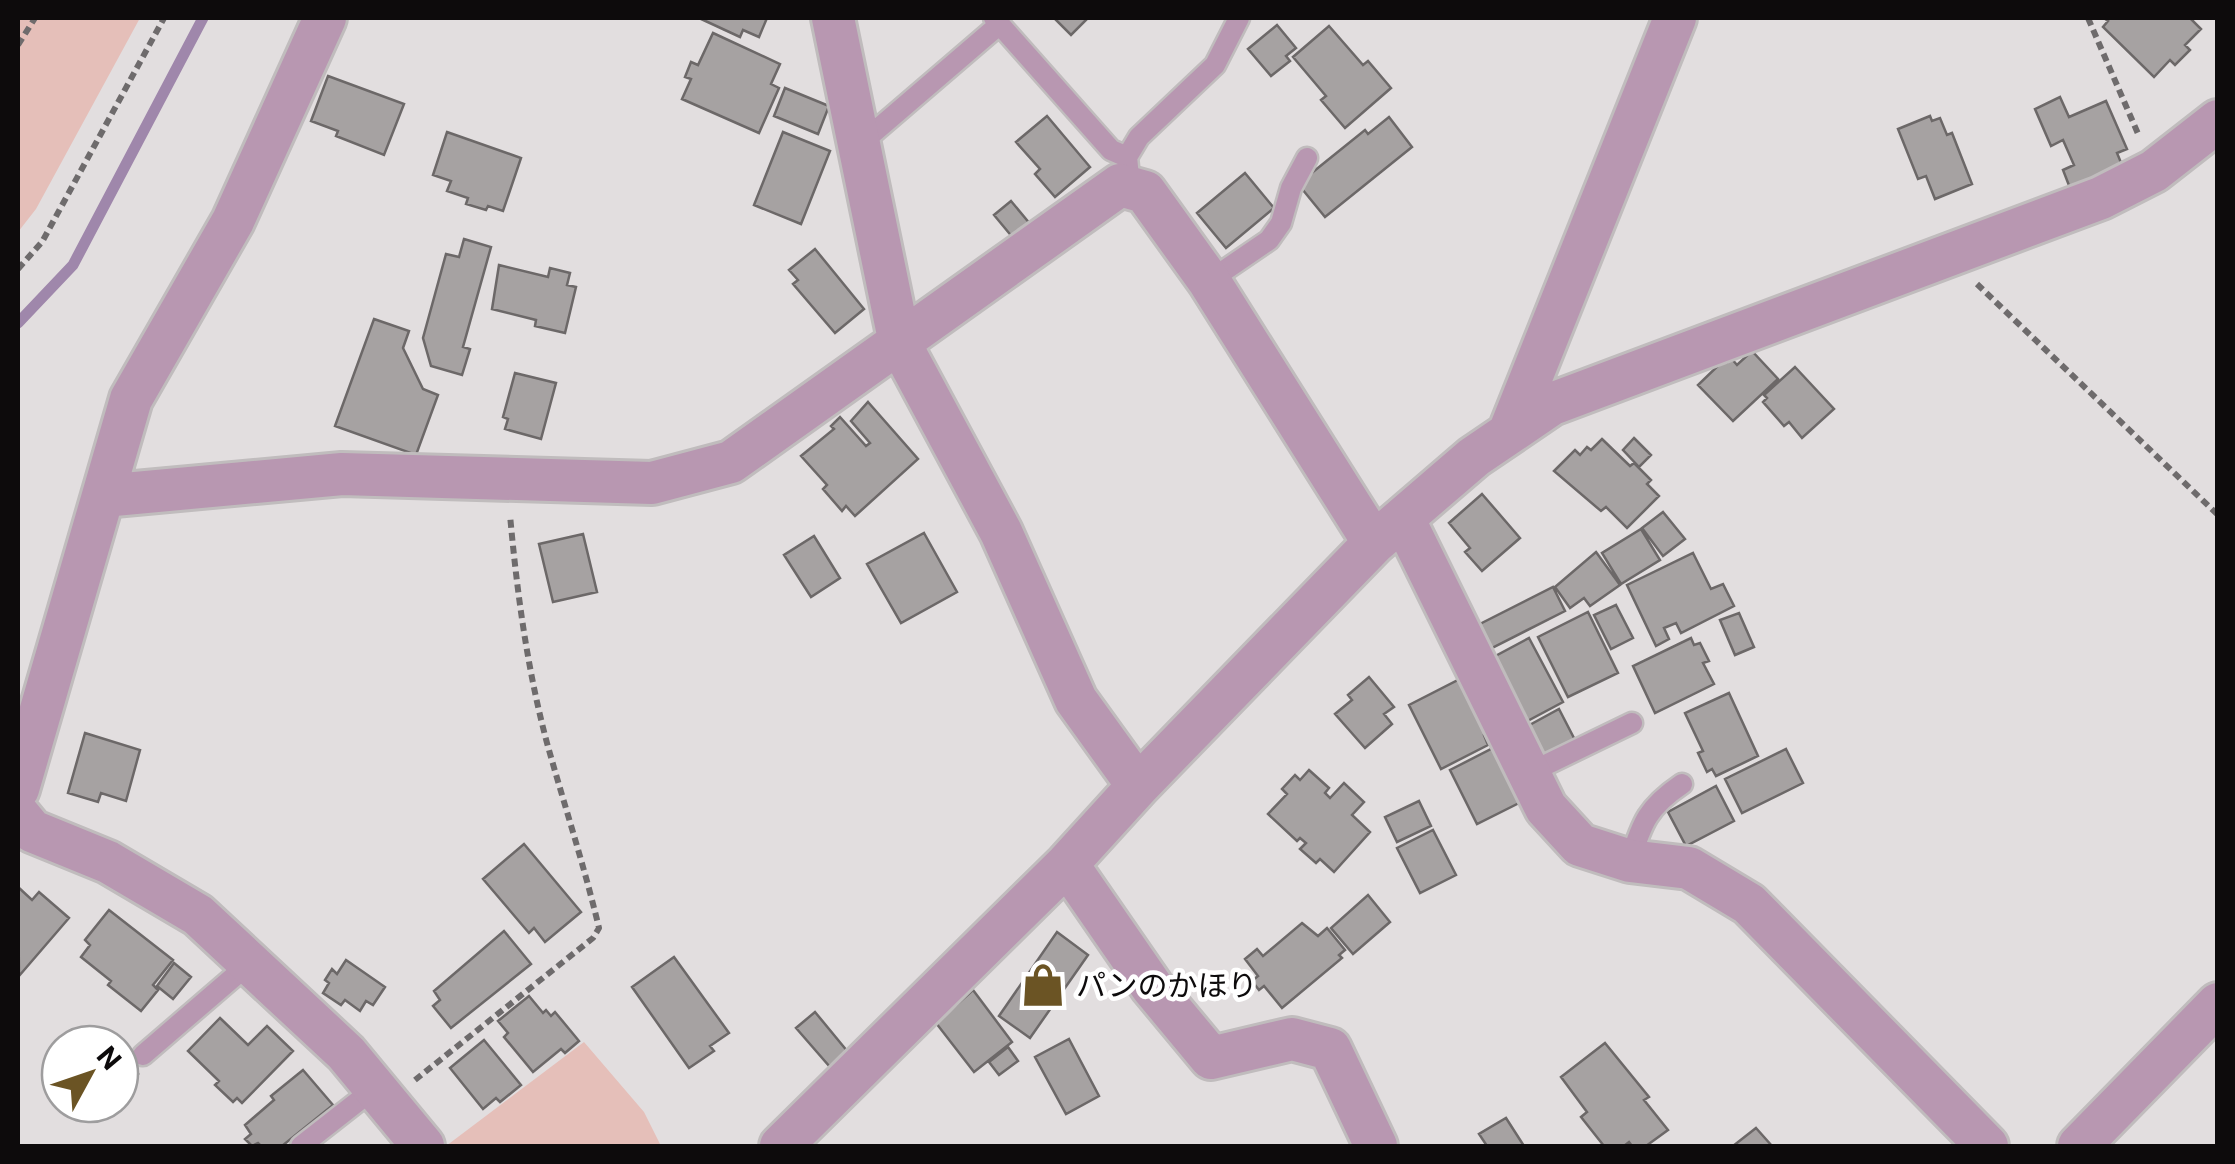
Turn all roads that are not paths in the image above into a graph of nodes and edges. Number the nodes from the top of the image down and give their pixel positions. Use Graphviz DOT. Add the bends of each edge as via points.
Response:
graph roads {
  1 [pos="325,18"];
  2 [pos="833,18"];
  3 [pos="1239,18"];
  4 [pos="1675,18"];
  5 [pos="997,21"];
  6 [pos="2218,121"];
  7 [pos="859,145"];
  8 [pos="1307,158"];
  9 [pos="1129,172"];
  10 [pos="1209,281"];
  11 [pos="900,344"];
  12 [pos="1509,433"];
  13 [pos="103,496"];
  14 [pos="1389,531"];
  15 [pos="1632,723"];
  16 [pos="1529,774"];
  17 [pos="1682,784"];
  18 [pos="1138,786"];
  19 [pos="18,789"];
  20 [pos="18,814"];
  21 [pos="1630,861"];
  22 [pos="1067,864"];
  23 [pos="251,962"];
  24 [pos="2218,1004"];
  25 [pos="143,1055"];
  26 [pos="381,1095"];
  27 [pos="301,1146"];
  28 [pos="423,1146"];
  29 [pos="781,1146"];
  30 [pos="1376,1146"];
  31 [pos="1987,1146"];
  32 [pos="2080,1146"];
  1 -- 13 [label="street" via="233,221 131,400"];
  2 -- 7 [label="street"];
  3 -- 9 [label="lane" via="1214,65 1139,137"];
  4 -- 12 [label="street"];
  5 -- 7 [label="lane"];
  5 -- 9 [label="lane"];
  6 -- 12 [label="street" via="2154,170 2101,198 1552,404"];
  7 -- 11 [label="street"];
  8 -- 10 [label="lane" via="1269,240"];
  9 -- 10 [label="street"];
  9 -- 11 [label="street"];
  10 -- 14 [label="street"];
  11 -- 13 [label="street" via="730,462 652,483 342,474"];
  11 -- 18 [label="street" via="1001,532 1076,700"];
  12 -- 14 [label="street"];
  13 -- 19 [label="street"];
  14 -- 16 [label="street"];
  14 -- 18 [label="street"];
  15 -- 16 [label="lane"];
  16 -- 21 [label="street" via="1546,808 1580,845"];
  17 -- 21 [label="lane" via="1642,822"];
  18 -- 22 [label="street"];
  20 -- 23 [label="street" via="32,830 108,862 198,915"];
  21 -- 31 [label="street" via="1689,868 1749,904"];
  22 -- 29 [label="street"];
  22 -- 30 [label="street" via="1152,987 1211,1058 1292,1039 1330,1049"];
  23 -- 25 [label="lane"];
  23 -- 26 [label="street"];
  24 -- 32 [label="street"];
  26 -- 27 [label="lane"];
  26 -- 28 [label="street"];
}
